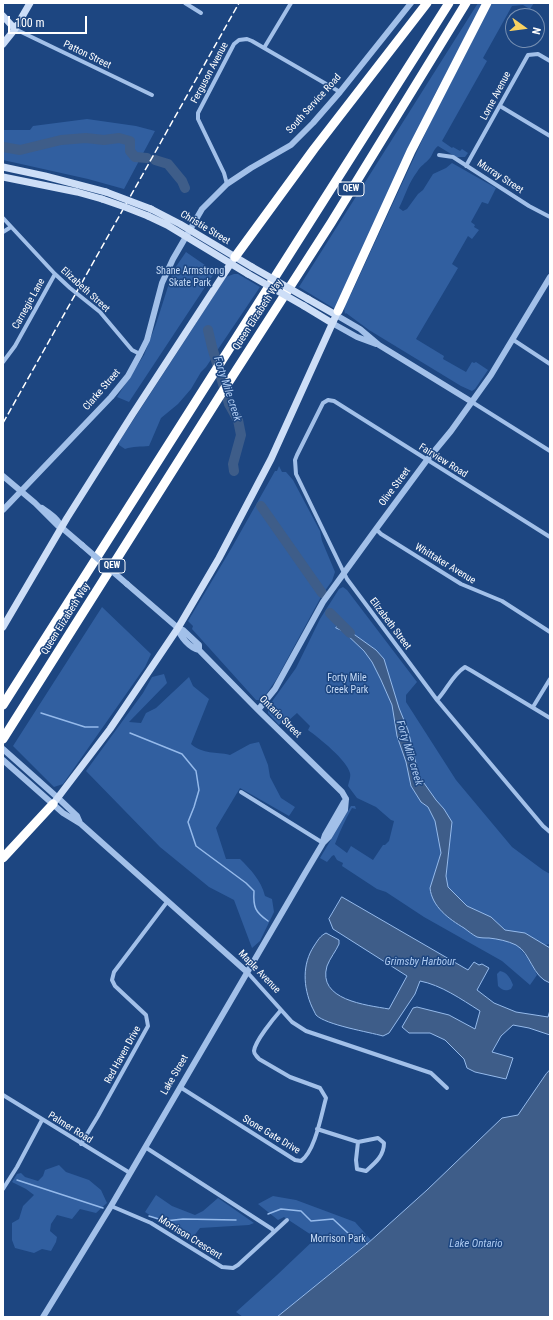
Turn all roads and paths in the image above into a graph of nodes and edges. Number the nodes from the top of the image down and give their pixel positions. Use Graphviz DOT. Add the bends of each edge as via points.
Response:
graph roads {
  1 [pos="30,3"];
  2 [pos="185,3"];
  3 [pos="291,3"];
  4 [pos="411,3"];
  5 [pos="427,3"];
  6 [pos="449,3"];
  7 [pos="466,3"];
  8 [pos="487,3"];
  9 [pos="201,13"];
  10 [pos="3,16"];
  11 [pos="15,29"];
  12 [pos="3,44"];
  13 [pos="264,48"];
  14 [pos="550,61"];
  15 [pos="340,92"];
  16 [pos="152,95"];
  17 [pos="500,106"];
  18 [pos="550,136"];
  19 [pos="439,155"];
  20 [pos="466,166"];
  21 [pos="3,167"];
  22 [pos="3,177"];
  23 [pos="227,184"];
  24 [pos="550,217"];
  25 [pos="3,218"];
  26 [pos="11,227"];
  27 [pos="3,232"];
  28 [pos="187,233"];
  29 [pos="233,260"];
  30 [pos="55,274"];
  31 [pos="550,277"];
  32 [pos="337,313"];
  33 [pos="332,323"];
  34 [pos="512,339"];
  35 [pos="379,345"];
  36 [pos="140,354"];
  37 [pos="3,362"];
  38 [pos="550,364"];
  39 [pos="328,400"];
  40 [pos="472,402"];
  41 [pos="550,451"];
  42 [pos="427,460"];
  43 [pos="3,476"];
  44 [pos="21,492"];
  45 [pos="3,510"];
  46 [pos="61,527"];
  47 [pos="376,529"];
  48 [pos="550,537"];
  49 [pos="343,573"];
  50 [pos="3,627"];
  51 [pos="178,628"];
  52 [pos="550,632"];
  53 [pos="550,679"];
  54 [pos="437,700"];
  55 [pos="3,705"];
  56 [pos="533,707"];
  57 [pos="258,710"];
  58 [pos="550,718"];
  59 [pos="3,739"];
  60 [pos="3,749"];
  61 [pos="3,760"];
  62 [pos="241,792"];
  63 [pos="346,798"];
  64 [pos="56,801"];
  65 [pos="550,832"];
  66 [pos="323,843"];
  67 [pos="3,858"];
  68 [pos="167,902"];
  69 [pos="247,972"];
  70 [pos="281,1010"];
  71 [pos="180,1087"];
  72 [pos="447,1088"];
  73 [pos="3,1095"];
  74 [pos="42,1120"];
  75 [pos="317,1129"];
  76 [pos="358,1142"];
  77 [pos="81,1144"];
  78 [pos="144,1147"];
  79 [pos="130,1173"];
  80 [pos="3,1189"];
  81 [pos="111,1206"];
  82 [pos="287,1220"];
  83 [pos="274,1232"];
  84 [pos="44,1317"];
  1 -- 11 [label="main road"];
  2 -- 9 [label="street"];
  3 -- 13 [label="street"];
  4 -- 15 [label="street, South Service Road"];
  5 -- 29 [label="highway" via="314,148"];
  6 -- 55 [label="highway, Queen Elizabeth Way / QEW"];
  7 -- 59 [label="highway, Queen Elizabeth Way / QEW" via="331,223"];
  8 -- 32 [label="highway" via="411,151"];
  10 -- 11 [label="main road"];
  11 -- 12 [label="main road"];
  11 -- 16 [label="street, Patton Street"];
  13 -- 15 [label="street"];
  13 -- 23 [label="street, Ferguson Avenue" via="243,39 234,44 198,113 198,119"];
  14 -- 17 [label="street, Lorne Avenue" via="538,54 528,55"];
  15 -- 23 [label="street, South Service Road" via="291,145"];
  17 -- 18 [label="street"];
  17 -- 20 [label="street, Lorne Avenue"];
  19 -- 20 [label="street, Murray Street" via="454,157"];
  20 -- 24 [label="street, Murray Street"];
  21 -- 28 [label="main road, Christie Street, bridge" via="106,192 152,209"];
  22 -- 28 [label="main road, Christie Street, bridge" via="102,199"];
  23 -- 28 [label="street, South Service Road" via="202,209"];
  25 -- 26 [label="street, Elizabeth Street"];
  26 -- 27 [label="street"];
  26 -- 30 [label="street, Elizabeth Street"];
  28 -- 29 [label="main road, Christie Street"];
  28 -- 36 [label="street, Clarke Street" via="162,283 147,340"];
  29 -- 32 [label="main road, Christie Street, bridge" via="252,267"];
  29 -- 33 [label="main road, Christie Street, bridge" via="248,274"];
  29 -- 46 [label="main road"];
  30 -- 36 [label="street, Elizabeth Street" via="100,312 132,350"];
  30 -- 37 [label="street, Carnegie Lane" via="18,342"];
  31 -- 34 [label="street, Olive Street"];
  32 -- 33 [label="main road"];
  32 -- 35 [label="street, Christie Street"];
  33 -- 35 [label="street, Christie Street" via="357,337"];
  33 -- 51 [label="main road" via="254,494"];
  34 -- 38 [label="street"];
  34 -- 40 [label="street, Olive Street" via="491,376"];
  35 -- 40 [label="street, Christie Street"];
  36 -- 44 [label="street, Clarke Street" via="128,376 111,397"];
  39 -- 42 [label="street, Fairview Road" via="334,401"];
  39 -- 49 [label="street, Elizabeth Street" via="322,403 297,455 296,474"];
  40 -- 41 [label="street"];
  40 -- 42 [label="street, Olive Street"];
  42 -- 47 [label="street, Olive Street"];
  42 -- 48 [label="street, Fairview Road"];
  43 -- 44 [label="street, Ontario Street"];
  44 -- 45 [label="street, Clarke Street"];
  44 -- 46 [label="street, Ontario Street"];
  46 -- 50 [label="main road"];
  46 -- 51 [label="street, Ontario Street, bridge"];
  47 -- 49 [label="street, Olive Street"];
  47 -- 52 [label="street, Whittaker Avenue" via="461,584 502,602"];
  49 -- 54 [label="street, Elizabeth Street"];
  49 -- 57 [label="street, Olive Street" via="320,607 275,689"];
  51 -- 57 [label="street, Ontario Street" via="179,634 199,650"];
  51 -- 64 [label="main road" via="110,729"];
  53 -- 56 [label="street"];
  54 -- 56 [label="street" via="458,671 465,667"];
  54 -- 65 [label="street, Elizabeth Street"];
  56 -- 58 [label="street"];
  57 -- 63 [label="street, Ontario Street"];
  60 -- 64 [label="street, Maple Avenue"];
  61 -- 64 [label="street, Maple Avenue"];
  62 -- 66 [label="street"];
  63 -- 66 [label="street, Lake Street"];
  64 -- 67 [label="highway"];
  64 -- 68 [label="street, Maple Avenue" via="63,813 81,824"];
  66 -- 69 [label="street, Lake Street"];
  68 -- 69 [label="street, Maple Avenue"];
  68 -- 77 [label="street, Red Haven Drive" via="114,972 112,980 115,986 146,1015 148,1026"];
  69 -- 70 [label="street, Maple Avenue"];
  69 -- 71 [label="street, Lake Street"];
  70 -- 72 [label="street, Maple Avenue" via="292,1022 306,1031 431,1073"];
  70 -- 75 [label="street, Stone Gate Drive" via="254,1052 259,1059 290,1077 320,1088 326,1098"];
  71 -- 75 [label="street, Stone Gate Drive" via="295,1160 301,1161 307,1157"];
  71 -- 78 [label="street, Lake Street"];
  73 -- 74 [label="street, Palmer Road"];
  74 -- 77 [label="street, Palmer Road"];
  74 -- 80 [label="street"];
  75 -- 76 [label="street"];
  76 -- 76 [label="street" via="357,1169 366,1171 380,1159 384,1144 378,1138"];
  77 -- 79 [label="street, Palmer Road"];
  78 -- 79 [label="street, Lake Street"];
  78 -- 83 [label="street"];
  79 -- 81 [label="street, Lake Street"];
  81 -- 83 [label="street, Morrison Crescent" via="151,1223 222,1267 233,1268 238,1265"];
  81 -- 84 [label="street, Lake Street"];
  82 -- 83 [label="street, Morrison Crescent"];
}
